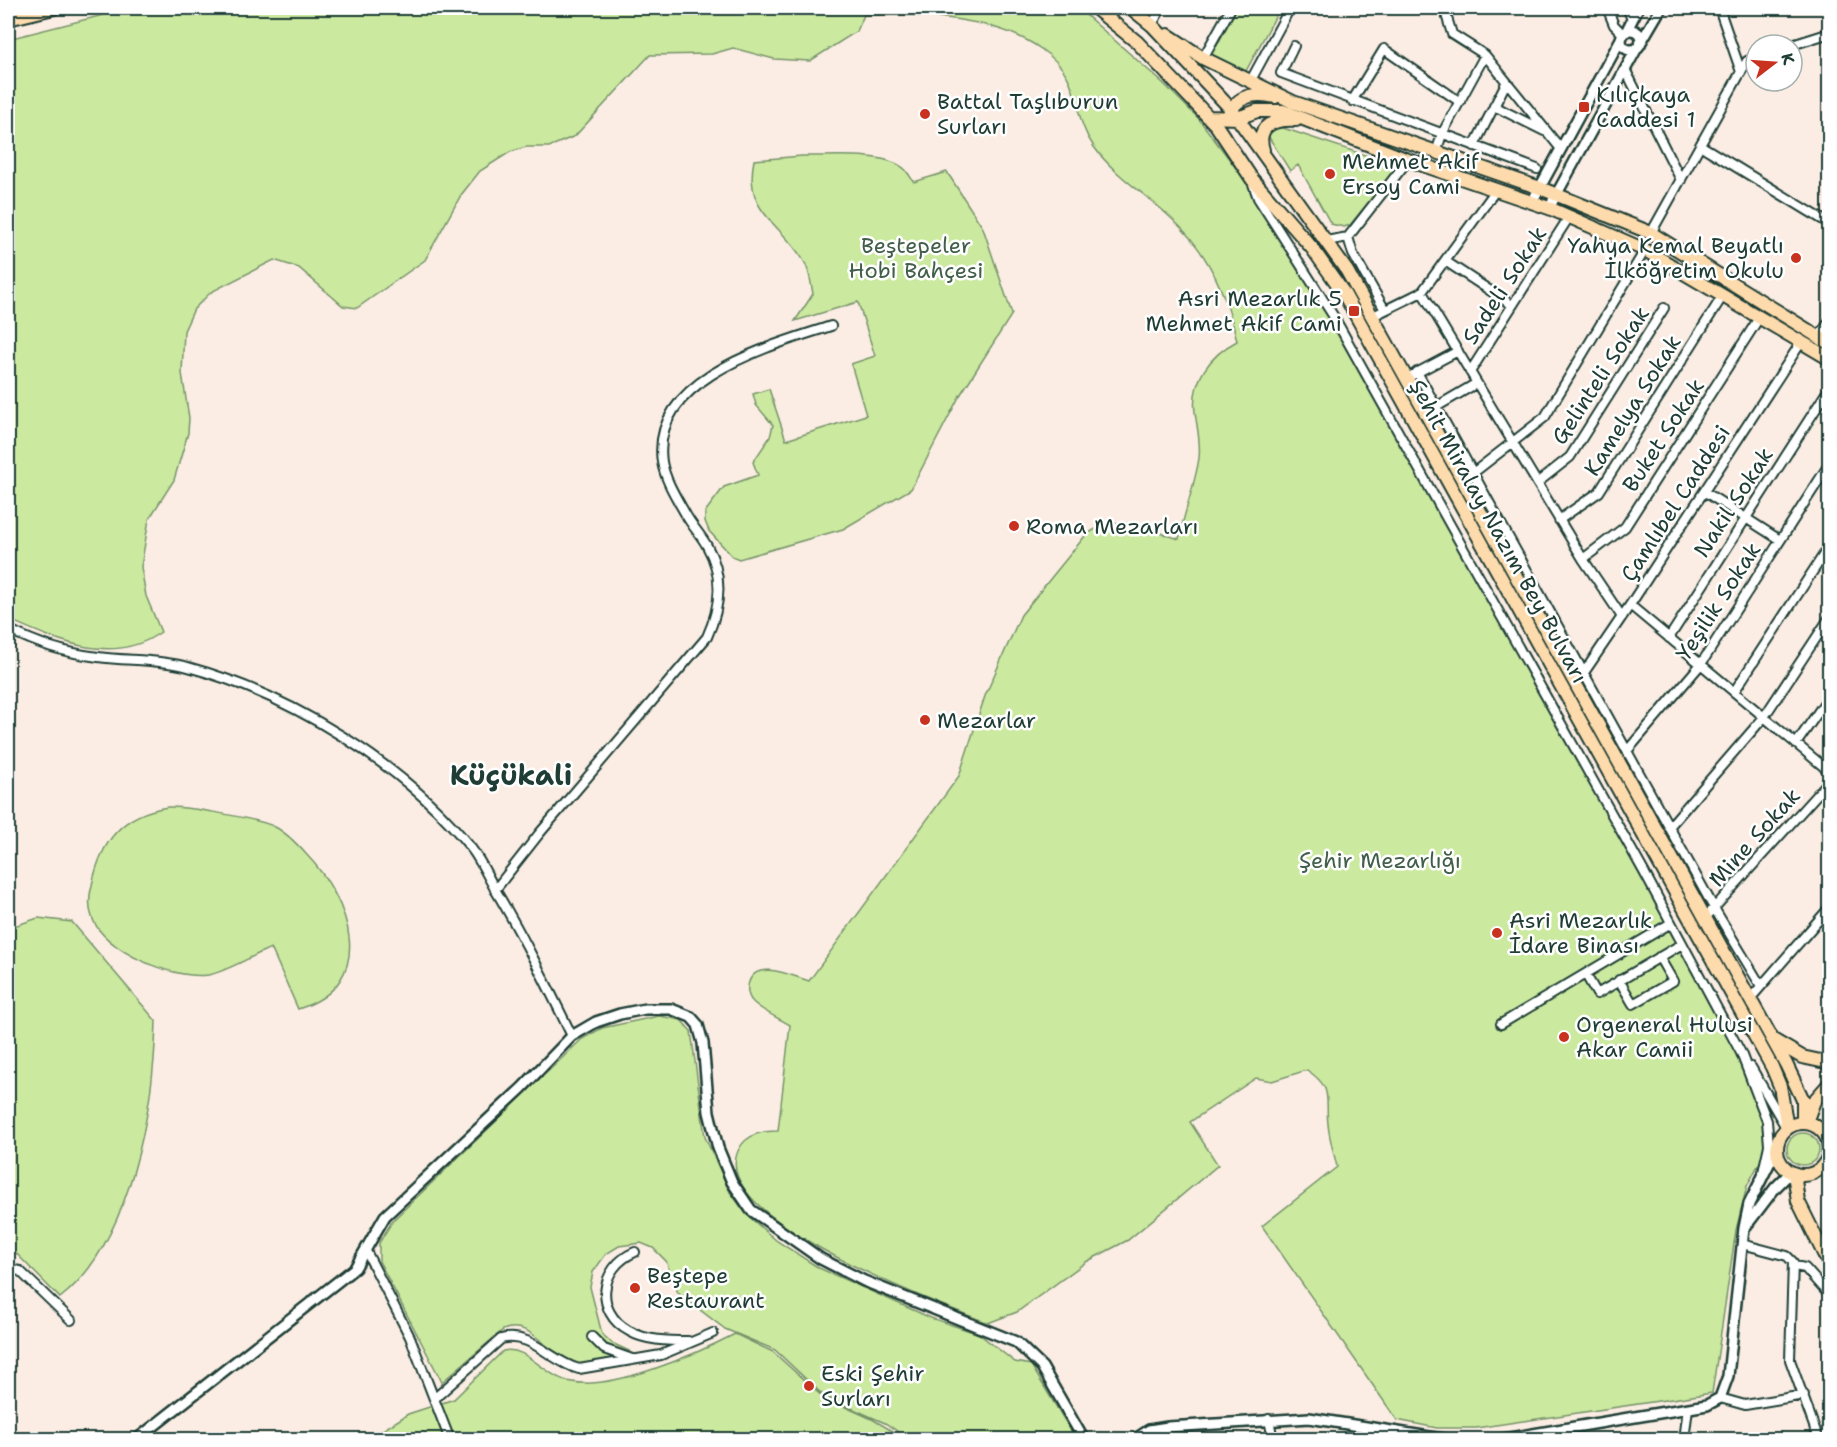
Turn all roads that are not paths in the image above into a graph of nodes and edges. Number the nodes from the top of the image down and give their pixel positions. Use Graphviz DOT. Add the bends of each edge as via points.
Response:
graph roads {
  1 [pos="54,8"];
  2 [pos="1095,8"];
  3 [pos="1131,8"];
  4 [pos="1161,8"];
  5 [pos="1231,8"];
  6 [pos="1290,8"];
  7 [pos="1443,8"];
  8 [pos="1608,8"];
  9 [pos="1627,8"];
  10 [pos="1638,8"];
  11 [pos="1661,8"];
  12 [pos="1719,8"];
  13 [pos="8,19"];
  14 [pos="1632,19"];
  15 [pos="1152,25"];
  16 [pos="1830,33"];
  17 [pos="1624,35"];
  18 [pos="1804,41"];
  19 [pos="1639,45"];
  20 [pos="1294,46"];
  21 [pos="1485,55"];
  22 [pos="1203,58"];
  23 [pos="1744,66"];
  24 [pos="1626,71"];
  25 [pos="1741,72"];
  26 [pos="1251,80"];
  27 [pos="1506,83"];
  28 [pos="1352,101"];
  29 [pos="1293,102"];
  30 [pos="1460,102"];
  31 [pos="1494,106"];
  32 [pos="1231,115"];
  33 [pos="1208,117"];
  34 [pos="1305,120"];
  35 [pos="1547,133"];
  36 [pos="1224,134"];
  37 [pos="1442,134"];
  38 [pos="1700,145"];
  39 [pos="1474,146"];
  40 [pos="1561,149"];
  41 [pos="1263,151"];
  42 [pos="1436,153"];
  43 [pos="1408,160"];
  44 [pos="1537,169"];
  45 [pos="1252,179"];
  46 [pos="1681,180"];
  47 [pos="1540,188"];
  48 [pos="1496,190"];
  49 [pos="1557,195"];
  50 [pos="1532,202"];
  51 [pos="1549,208"];
  52 [pos="1569,217"];
  53 [pos="1830,224"];
  54 [pos="1651,233"];
  55 [pos="1348,237"];
  56 [pos="1326,241"];
  57 [pos="1645,250"];
  58 [pos="1445,261"];
  59 [pos="1422,292"];
  60 [pos="1722,297"];
  61 [pos="1512,305"];
  62 [pos="1664,308"];
  63 [pos="1385,310"];
  64 [pos="1373,316"];
  65 [pos="1759,318"];
  66 [pos="1830,320"];
  67 [pos="831,326"];
  68 [pos="1802,340"];
  69 [pos="1824,341"];
  70 [pos="1458,351"];
  71 [pos="1830,359"];
  72 [pos="1470,372"];
  73 [pos="1412,375"];
  74 [pos="1477,383"];
  75 [pos="1830,387"];
  76 [pos="1436,407"];
  77 [pos="1513,443"];
  78 [pos="1829,465"];
  79 [pos="1473,473"];
  80 [pos="1537,483"];
  81 [pos="1705,492"];
  82 [pos="1745,517"];
  83 [pos="1559,520"];
  84 [pos="1780,540"];
  85 [pos="1830,545"];
  86 [pos="1583,559"];
  87 [pos="1630,605"];
  88 [pos="1830,617"];
  89 [pos="1622,618"];
  90 [pos="8,629"];
  91 [pos="1669,638"];
  92 [pos="1701,664"];
  93 [pos="1580,678"];
  94 [pos="1734,692"];
  95 [pos="1830,695"];
  96 [pos="1764,717"];
  97 [pos="1796,744"];
  98 [pos="1627,751"];
  99 [pos="1830,772"];
  100 [pos="1830,780"];
  101 [pos="1669,827"];
  102 [pos="495,890"];
  103 [pos="1830,907"];
  104 [pos="1710,913"];
  105 [pos="1671,923"];
  106 [pos="1682,944"];
  107 [pos="1659,957"];
  108 [pos="1586,975"];
  109 [pos="1619,980"];
  110 [pos="1761,986"];
  111 [pos="1750,999"];
  112 [pos="1501,1024"];
  113 [pos="572,1036"];
  114 [pos="1773,1040"];
  115 [pos="1742,1053"];
  116 [pos="1830,1063"];
  117 [pos="1830,1083"];
  118 [pos="1804,1123"];
  119 [pos="1787,1128"];
  120 [pos="1777,1148"];
  121 [pos="1829,1154"];
  122 [pos="1793,1173"];
  123 [pos="1763,1176"];
  124 [pos="1744,1228"];
  125 [pos="1742,1244"];
  126 [pos="366,1251"];
  127 [pos="635,1252"];
  128 [pos="1794,1266"];
  129 [pos="1830,1266"];
  130 [pos="8,1269"];
  131 [pos="1830,1296"];
  132 [pos="71,1320"];
  133 [pos="713,1333"];
  134 [pos="592,1337"];
  135 [pos="692,1342"];
  136 [pos="636,1360"];
  137 [pos="1804,1395"];
  138 [pos="1720,1398"];
  139 [pos="434,1399"];
  140 [pos="1688,1408"];
  141 [pos="1269,1419"];
  142 [pos="8,1431"];
  143 [pos="13,1440"];
  144 [pos="136,1440"];
  145 [pos="450,1440"];
  146 [pos="1084,1440"];
  147 [pos="1134,1440"];
  148 [pos="1273,1440"];
  149 [pos="1449,1440"];
  150 [pos="1497,1440"];
  151 [pos="1684,1440"];
  152 [pos="1819,1440"];
  1 -- 13 [label="main road"];
  2 -- 33 [label="main road, Şehit Miralay Nazım Bey Bulvarı" via="1137,42"];
  3 -- 15 [label="main road, Şehit Miralay Nazım Bey Bulvarı"];
  4 -- 15 [label="street"];
  5 -- 22 [label="street"];
  6 -- 26 [label="street"];
  7 -- 21 [label="street" via="1452,34"];
  8 -- 17 [label="street" via="1614,25"];
  9 -- 14 [label="street"];
  10 -- 14 [label="street"];
  11 -- 19 [label="street"];
  12 -- 25 [label="street"];
  14 -- 17 [label="street"];
  15 -- 22 [label="main road"];
  15 -- 32 [label="main road, Şehit Miralay Nazım Bey Bulvarı"];
  16 -- 18 [label="street"];
  17 -- 19 [label="street" via="1623,44 1628,49"];
  17 -- 19 [label="street" via="1635,31 1640,35"];
  17 -- 40 [label="street"];
  19 -- 24 [label="street"];
  20 -- 28 [label="street" via="1281,73"];
  21 -- 27 [label="street"];
  21 -- 30 [label="street"];
  22 -- 26 [label="main road"];
  23 -- 25 [label="street"];
  24 -- 46 [label="street"];
  24 -- 49 [label="street"];
  25 -- 38 [label="street"];
  26 -- 29 [label="main road"];
  27 -- 31 [label="street"];
  27 -- 35 [label="street"];
  28 -- 30 [label="street" via="1384,49"];
  28 -- 37 [label="street"];
  29 -- 32 [label="main road" via="1265,94 1252,95 1241,99"];
  29 -- 42 [label="main road"];
  30 -- 37 [label="street"];
  31 -- 35 [label="street"];
  31 -- 39 [label="street"];
  32 -- 33 [label="main road"];
  32 -- 34 [label="main road" via="1270,109"];
  32 -- 36 [label="main road"];
  32 -- 41 [label="main road, Şehit Miralay Nazım Bey Bulvarı"];
  33 -- 36 [label="main road, Şehit Miralay Nazım Bey Bulvarı"];
  34 -- 41 [label="main road" via="1271,122 1261,138"];
  34 -- 43 [label="main road"];
  35 -- 40 [label="street"];
  36 -- 45 [label="main road, Şehit Miralay Nazım Bey Bulvarı"];
  37 -- 39 [label="street"];
  37 -- 42 [label="street"];
  38 -- 46 [label="street"];
  38 -- 53 [label="street"];
  39 -- 44 [label="street"];
  40 -- 47 [label="street"];
  41 -- 56 [label="main road, Şehit Miralay Nazım Bey Bulvarı"];
  42 -- 47 [label="main road"];
  43 -- 48 [label="main road"];
  43 -- 55 [label="street"];
  45 -- 105 [label="street" via="1258,198 1334,318"];
  45 -- 119 [label="main road, Şehit Miralay Nazım Bey Bulvarı" via="1312,248 1343,292 1772,1067 1780,1086"];
  46 -- 54 [label="street"];
  47 -- 49 [label="main road"];
  47 -- 50 [label="street"];
  48 -- 50 [label="main road"];
  48 -- 58 [label="street"];
  49 -- 51 [label="street"];
  49 -- 54 [label="main road"];
  50 -- 51 [label="main road"];
  51 -- 52 [label="main road"];
  52 -- 57 [label="main road"];
  52 -- 61 [label="street, Sadeli Sokak"];
  54 -- 69 [label="main road"];
  55 -- 56 [label="street"];
  55 -- 63 [label="street" via="1353,254"];
  56 -- 64 [label="main road, Şehit Miralay Nazım Bey Bulvarı"];
  57 -- 60 [label="main road"];
  57 -- 77 [label="street" via="1545,417"];
  58 -- 59 [label="street"];
  58 -- 61 [label="street"];
  59 -- 63 [label="street"];
  59 -- 70 [label="street"];
  60 -- 65 [label="main road"];
  60 -- 83 [label="street, Kamelya Sokak" via="1599,492"];
  61 -- 72 [label="street, Sadeli Sokak"];
  62 -- 80 [label="street, Gelinteli Sokak" via="1570,457"];
  63 -- 64 [label="street"];
  64 -- 73 [label="main road, Şehit Miralay Nazım Bey Bulvarı"];
  65 -- 68 [label="main road"];
  65 -- 86 [label="street, Buket Sokak" via="1625,527"];
  66 -- 69 [label="street"];
  67 -- 102 [label="street" via="768,346 727,365 672,408 661,439 662,463 670,486 708,547 718,574 720,597 716,618 707,637 538,834"];
  68 -- 71 [label="main road"];
  68 -- 81 [label="street, Çamlıbel Caddesi"];
  70 -- 72 [label="street"];
  70 -- 73 [label="street"];
  72 -- 74 [label="street"];
  73 -- 76 [label="street"];
  73 -- 93 [label="main road, Şehit Miralay Nazım Bey Bulvarı"];
  74 -- 76 [label="street"];
  74 -- 77 [label="street"];
  75 -- 82 [label="street, Nakil Sokak"];
  76 -- 79 [label="street"];
  77 -- 79 [label="street"];
  77 -- 80 [label="street"];
  78 -- 84 [label="street, Yeşilik Sokak"];
  79 -- 93 [label="street"];
  80 -- 83 [label="street"];
  81 -- 82 [label="street"];
  81 -- 87 [label="street, Çamlıbel Caddesi"];
  82 -- 84 [label="street"];
  82 -- 91 [label="street, Nakil Sokak"];
  83 -- 86 [label="street"];
  84 -- 92 [label="street, Yeşilik Sokak"];
  85 -- 94 [label="street"];
  86 -- 89 [label="street"];
  87 -- 89 [label="street, Çamlıbel Caddesi"];
  87 -- 91 [label="street"];
  88 -- 96 [label="street"];
  89 -- 93 [label="street, Çamlıbel Caddesi"];
  90 -- 102 [label="street" via="66,652 185,666 223,677 318,723 381,761 433,804 472,850"];
  91 -- 92 [label="street"];
  92 -- 94 [label="street"];
  92 -- 98 [label="street, Yeşilik Sokak"];
  93 -- 98 [label="street"];
  93 -- 104 [label="main road, Şehit Miralay Nazım Bey Bulvarı"];
  94 -- 96 [label="street"];
  95 -- 97 [label="street"];
  96 -- 97 [label="street"];
  96 -- 101 [label="street"];
  97 -- 99 [label="street"];
  98 -- 101 [label="street"];
  100 -- 104 [label="street, Mine Sokak"];
  101 -- 104 [label="street"];
  102 -- 113 [label="street"];
  103 -- 110 [label="street"];
  104 -- 110 [label="street"];
  104 -- 111 [label="main road, Şehit Miralay Nazım Bey Bulvarı"];
  105 -- 106 [label="street"];
  105 -- 108 [label="street"];
  106 -- 107 [label="street"];
  106 -- 115 [label="street"];
  107 -- 109 [label="street"];
  107 -- 109 [label="street" via="1673,981 1633,1004"];
  108 -- 109 [label="street" via="1596,993"];
  108 -- 112 [label="street"];
  110 -- 111 [label="street"];
  111 -- 114 [label="main road, Şehit Miralay Nazım Bey Bulvarı"];
  113 -- 126 [label="street" via="385,1216"];
  113 -- 146 [label="street" via="596,1022 645,1009 671,1009 691,1017 698,1025 703,1043 709,1112 718,1148 732,1182 751,1210 821,1259 864,1281 1016,1342 1042,1367"];
  114 -- 116 [label="main road" via="1802,1057"];
  114 -- 118 [label="main road, Şehit Miralay Nazım Bey Bulvarı" via="1803,1100"];
  115 -- 119 [label="street"];
  115 -- 123 [label="street" via="1768,1128"];
  117 -- 118 [label="main road" via="1814,1101"];
  118 -- 119 [label="main road"];
  118 -- 121 [label="main road" via="1821,1130"];
  119 -- 120 [label="main road"];
  120 -- 122 [label="main road" via="1780,1162"];
  120 -- 123 [label="street"];
  121 -- 122 [label="main road" via="1817,1171"];
  122 -- 124 [label="street" via="1775,1188"];
  122 -- 129 [label="main road" via="1798,1201"];
  123 -- 124 [label="street" via="1749,1204"];
  124 -- 125 [label="street"];
  125 -- 128 [label="street" via="1787,1256"];
  125 -- 138 [label="street" via="1728,1376"];
  126 -- 139 [label="street" via="410,1337"];
  126 -- 144 [label="street" via="339,1282"];
  127 -- 135 [label="street" via="616,1263 608,1276 604,1296 608,1311 630,1332 660,1341"];
  128 -- 131 [label="street" via="1805,1268"];
  128 -- 137 [label="street" via="1790,1360"];
  130 -- 132 [label="street" via="20,1272"];
  133 -- 135 [label="street"];
  134 -- 136 [label="street" via="604,1349"];
  135 -- 136 [label="street"];
  136 -- 139 [label="street" via="579,1369 567,1366 526,1339 510,1336 501,1339"];
  137 -- 138 [label="street" via="1745,1405"];
  137 -- 152 [label="street"];
  138 -- 140 [label="street"];
  139 -- 145 [label="street"];
  140 -- 150 [label="street"];
  140 -- 151 [label="street"];
  141 -- 147 [label="street" via="1149,1430"];
  141 -- 148 [label="street"];
  141 -- 149 [label="street" via="1309,1418"];
  142 -- 143 [label="street"];
}
